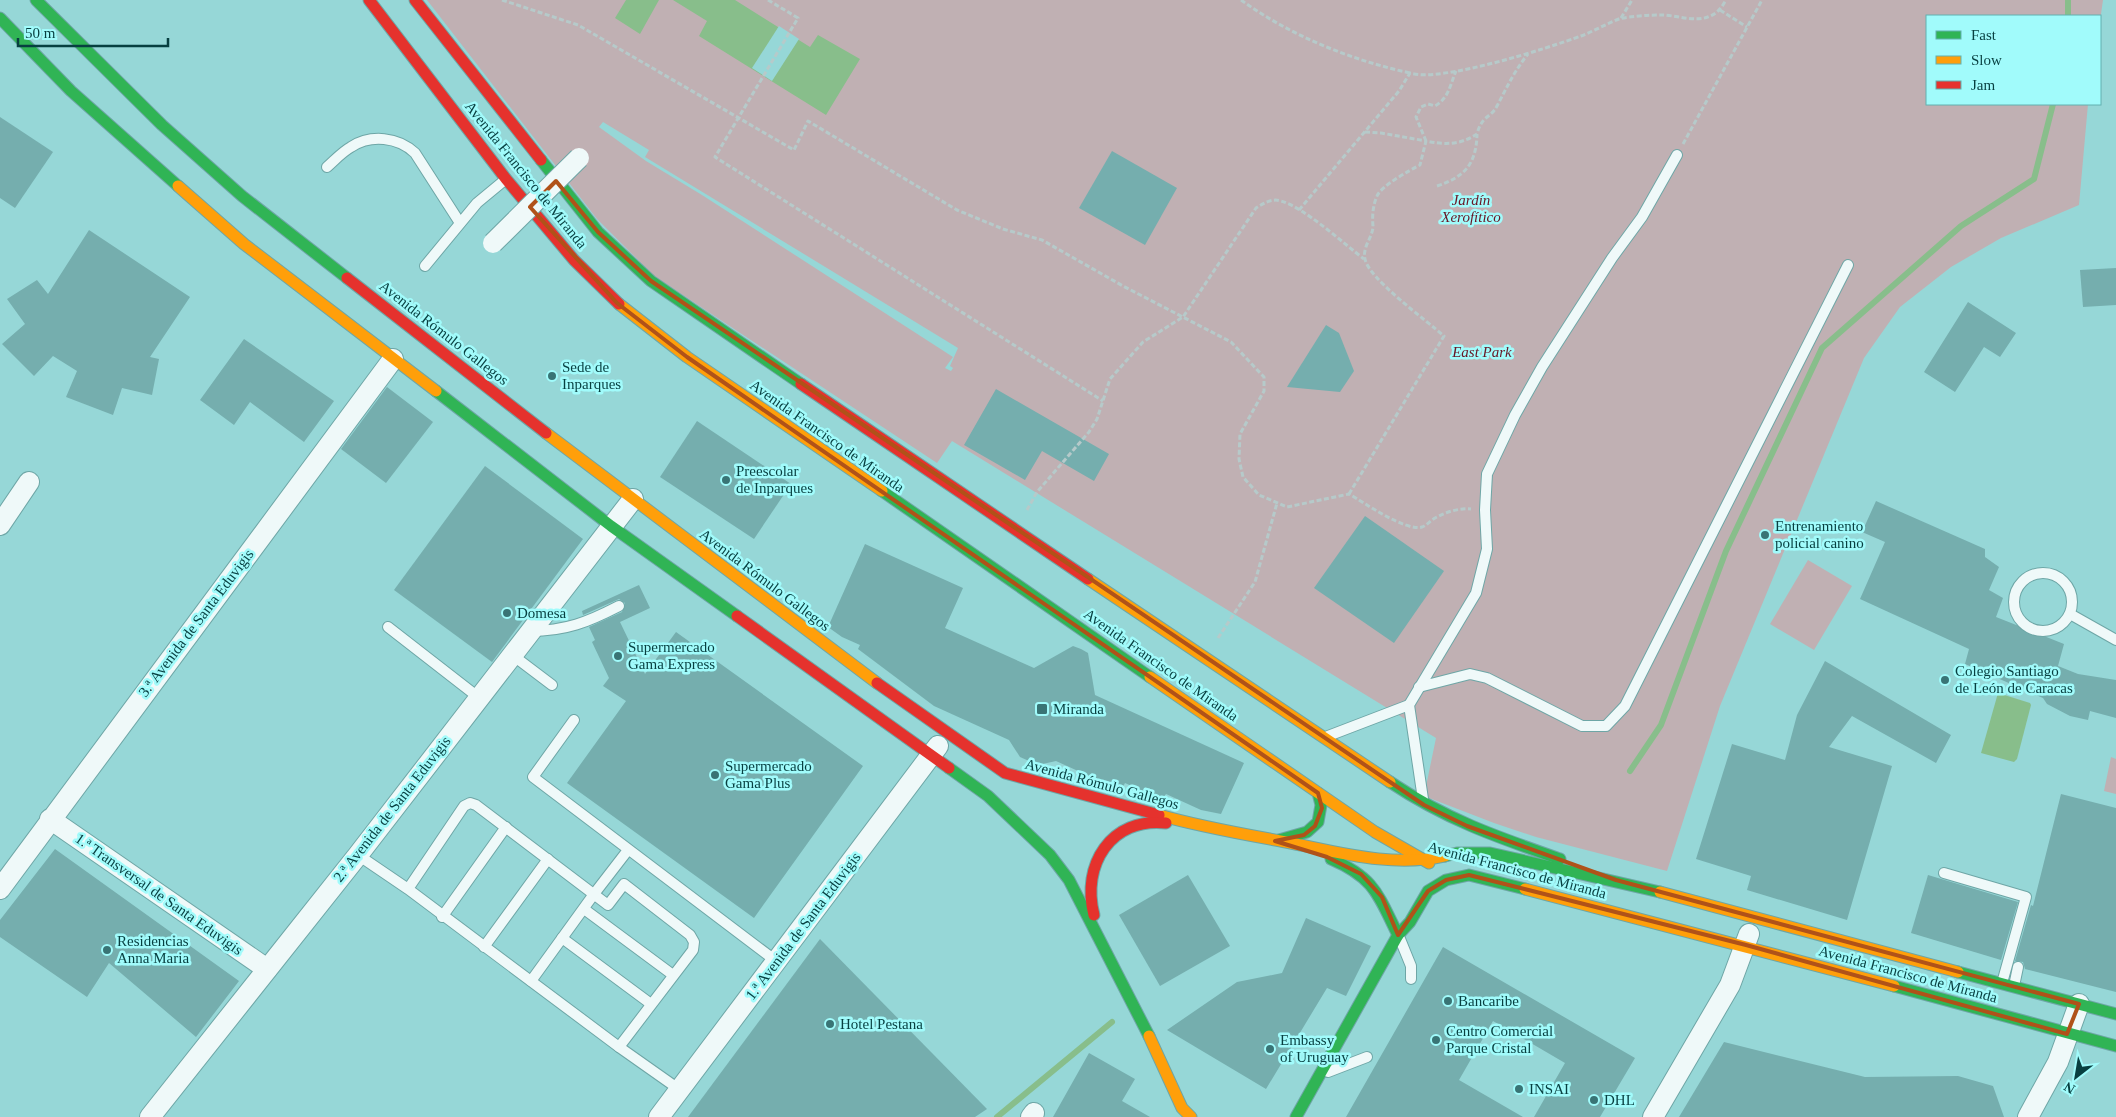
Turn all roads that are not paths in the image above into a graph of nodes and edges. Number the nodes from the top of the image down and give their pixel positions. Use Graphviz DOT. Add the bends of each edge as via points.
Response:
graph roads {
  1 [pos="36,0"];
  2 [pos="369,0"];
  3 [pos="415,0"];
  4 [pos="0,18"];
  5 [pos="1677,155"];
  6 [pos="579,158"];
  7 [pos="327,167"];
  8 [pos="506,179"];
  9 [pos="460,223"];
  10 [pos="493,244"];
  11 [pos="1848,265"];
  12 [pos="425,266"];
  13 [pos="393,359"];
  14 [pos="28,482"];
  15 [pos="633,500"];
  16 [pos="0,525"];
  17 [pos="611,526"];
  18 [pos="619,606"];
  19 [pos="2070,614"];
  20 [pos="388,627"];
  21 [pos="529,632"];
  22 [pos="2116,640"];
  23 [pos="511,654"];
  24 [pos="552,685"];
  25 [pos="1419,687"];
  26 [pos="478,697"];
  27 [pos="1409,704"];
  28 [pos="574,720"];
  29 [pos="946,734"];
  30 [pos="1322,738"];
  31 [pos="931,757"];
  32 [pos="1318,793"];
  33 [pos="1424,805"];
  34 [pos="50,819"];
  35 [pos="1190,824"];
  36 [pos="506,827"];
  37 [pos="1275,841"];
  38 [pos="628,850"];
  39 [pos="358,855"];
  40 [pos="548,859"];
  41 [pos="1422,861"];
  42 [pos="1944,873"];
  43 [pos="1469,875"];
  44 [pos="1616,880"];
  45 [pos="0,889"];
  46 [pos="408,890"];
  47 [pos="594,894"];
  48 [pos="584,908"];
  49 [pos="442,917"];
  50 [pos="1754,918"];
  51 [pos="1398,935"];
  52 [pos="562,938"];
  53 [pos="1746,945"];
  54 [pos="484,947"];
  55 [pos="1108,952"];
  56 [pos="776,961"];
  57 [pos="2018,967"];
  58 [pos="268,969"];
  59 [pos="673,975"];
  60 [pos="1411,979"];
  61 [pos="531,981"];
  62 [pos="2002,984"];
  63 [pos="2014,987"];
  64 [pos="651,1004"];
  65 [pos="2078,1004"];
  66 [pos="2116,1014"];
  67 [pos="2067,1034"];
  68 [pos="619,1046"];
  69 [pos="2116,1046"];
  70 [pos="1367,1057"];
  71 [pos="1321,1075"];
  72 [pos="680,1090"];
  73 [pos="1186,1114"];
  74 [pos="150,1117"];
  75 [pos="660,1117"];
  76 [pos="1296,1117"];
  77 [pos="1653,1117"];
  78 [pos="2028,1117"];
  1 -- 15 [label="main road, Avenida Rómulo Gallegos" via="162,125 242,196"];
  2 -- 8 [label="main road, Avenida Francisco de Miranda"];
  3 -- 30 [label="main road, Avenida Francisco de Miranda" via="598,232 651,281"];
  4 -- 13 [label="main road" via="71,90 244,244"];
  5 -- 25 [label="lane" via="1642,217 1574,317 1515,415 1487,474 1487,549 1476,594"];
  6 -- 10 [label="street, bridge"];
  7 -- 9 [label="lane" via="350,147 365,140 392,139 405,144 415,153"];
  8 -- 9 [label="lane" via="477,203"];
  8 -- 32 [label="main road, Avenida Francisco de Miranda" via="574,260 617,303 686,357"];
  9 -- 12 [label="lane"];
  11 -- 25 [label="lane" via="1625,706 1606,726 1582,726 1487,678 1470,674"];
  13 -- 17 [label="main road"];
  13 -- 34 [label="street, 3.ª Avenida de Santa Eduvigis"];
  14 -- 16 [label="street"];
  15 -- 17 [label="street, 2.ª Avenida de Santa Eduvigis"];
  15 -- 29 [label="main road, Avenida Rómulo Gallegos"];
  17 -- 21 [label="street, 2.ª Avenida de Santa Eduvigis"];
  17 -- 31 [label="main road"];
  18 -- 21 [label="lane" via="557,631"];
  19 -- 19 [label="lane" via="2071,595 2060,578 2047,574 2026,578 2014,598 2019,619 2036,631 2058,627"];
  19 -- 22 [label="lane"];
  20 -- 26 [label="lane"];
  21 -- 23 [label="street, 2.ª Avenida de Santa Eduvigis"];
  23 -- 24 [label="lane"];
  23 -- 26 [label="street, 2.ª Avenida de Santa Eduvigis"];
  25 -- 27 [label="lane"];
  26 -- 39 [label="street, 2.ª Avenida de Santa Eduvigis"];
  27 -- 30 [label="lane"];
  27 -- 33 [label="lane"];
  28 -- 38 [label="lane" via="533,777"];
  29 -- 31 [label="street, 1.ª Avenida de Santa Eduvigis"];
  29 -- 35 [label="main road, Avenida Rómulo Gallegos" via="1005,772"];
  30 -- 33 [label="main road, Avenida Francisco de Miranda"];
  31 -- 55 [label="main road" via="988,796 1050,855 1069,880"];
  31 -- 56 [label="street, 1.ª Avenida de Santa Eduvigis"];
  32 -- 37 [label="main road" via="1322,808 1316,826 1304,835"];
  32 -- 41 [label="main road, Avenida Francisco de Miranda"];
  33 -- 44 [label="main road, Avenida Francisco de Miranda" via="1467,826"];
  34 -- 45 [label="street, 3.ª Avenida de Santa Eduvigis"];
  34 -- 58 [label="street, 1.ª Transversal de Santa Eduvigis"];
  35 -- 37 [label="main road, Avenida Rómulo Gallegos"];
  35 -- 55 [label="main road" via="1139,824 1112,840 1097,857 1089,893 1091,908"];
  36 -- 40 [label="lane"];
  36 -- 46 [label="lane" via="476,804 464,806"];
  36 -- 49 [label="lane"];
  37 -- 41 [label="main road, Avenida Rómulo Gallegos" via="1367,858"];
  37 -- 51 [label="main road" via="1327,858 1370,880 1382,897"];
  38 -- 47 [label="lane"];
  38 -- 56 [label="lane"];
  39 -- 46 [label="lane"];
  39 -- 58 [label="street, 2.ª Avenida de Santa Eduvigis"];
  40 -- 47 [label="lane"];
  40 -- 54 [label="lane"];
  41 -- 43 [label="main road, Avenida Francisco de Miranda"];
  41 -- 44 [label="main road, Avenida Rómulo Gallegos" via="1457,853 1490,853"];
  42 -- 62 [label="lane" via="2026,897"];
  43 -- 51 [label="main road" via="1446,880 1428,891 1410,922"];
  43 -- 53 [label="main road, Avenida Francisco de Miranda"];
  44 -- 50 [label="main road, Avenida Francisco de Miranda"];
  46 -- 49 [label="lane"];
  47 -- 48 [label="lane"];
  47 -- 59 [label="lane" via="608,905 624,884 690,935 694,942 693,950"];
  48 -- 52 [label="lane"];
  48 -- 59 [label="lane"];
  49 -- 54 [label="lane"];
  50 -- 53 [label="street"];
  50 -- 62 [label="main road, Avenida Francisco de Miranda"];
  51 -- 60 [label="lane" via="1411,966"];
  51 -- 71 [label="main road"];
  52 -- 61 [label="lane"];
  52 -- 64 [label="lane"];
  53 -- 67 [label="main road, Avenida Francisco de Miranda"];
  53 -- 77 [label="street" via="1730,985"];
  54 -- 61 [label="lane"];
  55 -- 73 [label="main road"];
  56 -- 72 [label="street, 1.ª Avenida de Santa Eduvigis"];
  57 -- 63 [label="lane"];
  58 -- 74 [label="street, 2.ª Avenida de Santa Eduvigis"];
  59 -- 64 [label="lane"];
  61 -- 68 [label="lane"];
  62 -- 63 [label="main road, Avenida Francisco de Miranda"];
  63 -- 65 [label="main road, Avenida Francisco de Miranda"];
  64 -- 68 [label="lane"];
  65 -- 66 [label="main road, Avenida Francisco de Miranda"];
  65 -- 67 [label="street"];
  67 -- 69 [label="main road, Avenida Francisco de Miranda"];
  67 -- 78 [label="street" via="2058,1062"];
  68 -- 72 [label="lane"];
  70 -- 71 [label="lane"];
  71 -- 76 [label="main road"];
  72 -- 75 [label="street, 1.ª Avenida de Santa Eduvigis"];
}
